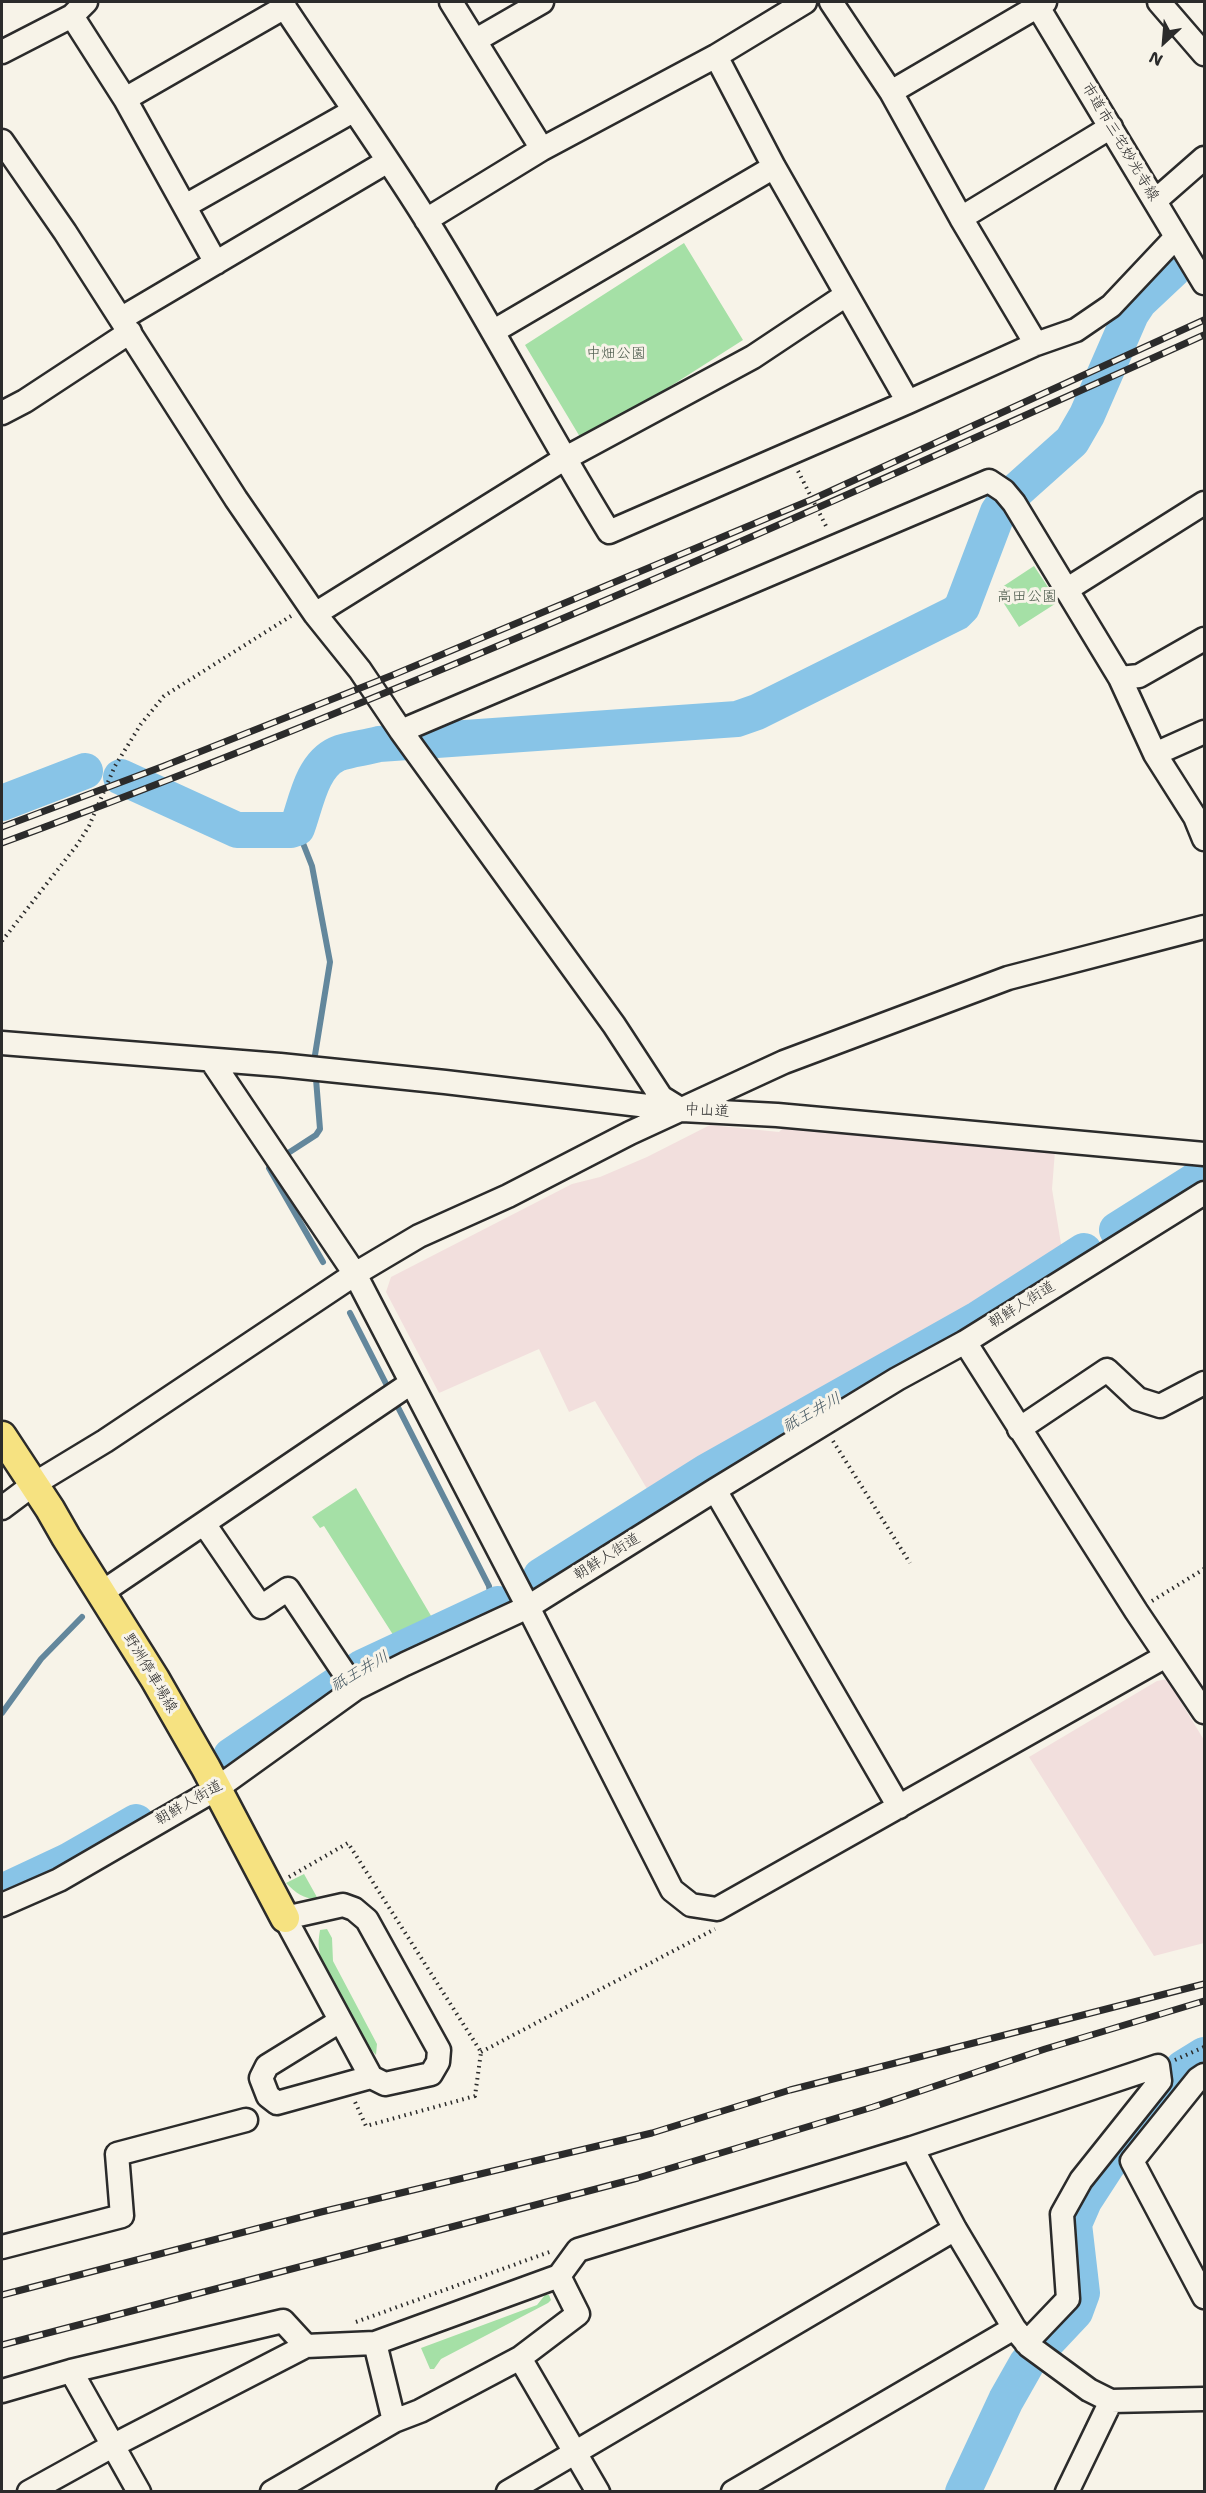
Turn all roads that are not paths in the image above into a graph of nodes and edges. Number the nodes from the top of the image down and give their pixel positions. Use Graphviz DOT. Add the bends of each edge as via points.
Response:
graph roads {
  1 [pos="452,2"];
  2 [pos="542,2"];
  3 [pos="805,2"];
  4 [pos="831,2"];
  5 [pos="1159,2"];
  6 [pos="1039,3"];
  7 [pos="283,4"];
  8 [pos="79,9"];
  9 [pos="476,40"];
  10 [pos="2,52"];
  11 [pos="1204,54"];
  12 [pos="716,56"];
  13 [pos="891,92"];
  14 [pos="125,99"];
  15 [pos="353,111"];
  16 [pos="1111,127"];
  17 [pos="2,141"];
  18 [pos="542,149"];
  19 [pos="1204,158"];
  20 [pos="388,161"];
  21 [pos="774,167"];
  22 [pos="1155,201"];
  23 [pos="185,206"];
  24 [pos="961,218"];
  25 [pos="426,220"];
  26 [pos="1176,237"];
  27 [pos="1199,257"];
  28 [pos="216,263"];
  29 [pos="1204,283"];
  30 [pos="846,294"];
  31 [pos="126,325"];
  32 [pos="494,332"];
  33 [pos="1036,344"];
  34 [pos="908,402"];
  35 [pos="2,413"];
  36 [pos="564,459"];
  37 [pos="1204,503"];
  38 [pos="1066,590"];
  39 [pos="312,610"];
  40 [pos="1204,639"];
  41 [pos="1120,678"];
  42 [pos="401,731"];
  43 [pos="1204,732"];
  44 [pos="1155,754"];
  45 [pos="1204,839"];
  46 [pos="1204,927"];
  47 [pos="2,1043"];
  48 [pos="211,1060"];
  49 [pos="682,1110"];
  50 [pos="1204,1154"];
  51 [pos="1204,1193"];
  52 [pos="355,1274"];
  53 [pos="964,1342"];
  54 [pos="1204,1383"];
  55 [pos="398,1392"];
  56 [pos="1019,1429"];
  57 [pos="2,1436"];
  58 [pos="34,1484"];
  59 [pos="715,1490"];
  60 [pos="2,1509"];
  61 [pos="205,1525"];
  62 [pos="101,1593"];
  63 [pos="528,1607"];
  64 [pos="1166,1656"];
  65 [pos="349,1679"];
  66 [pos="1204,1712"];
  67 [pos="216,1789"];
  68 [pos="898,1807"];
  69 [pos="2,1905"];
  70 [pos="285,1918"];
  71 [pos="340,2021"];
  72 [pos="1204,2075"];
  73 [pos="370,2077"];
  74 [pos="246,2120"];
  75 [pos="912,2148"];
  76 [pos="955,2229"];
  77 [pos="2,2247"];
  78 [pos="558,2276"];
  79 [pos="1204,2297"];
  80 [pos="375,2343"];
  81 [pos="1027,2343"];
  82 [pos="306,2346"];
  83 [pos="520,2358"];
  84 [pos="70,2371"];
  85 [pos="2,2391"];
  86 [pos="1204,2399"];
  87 [pos="1111,2401"];
  88 [pos="394,2421"];
  89 [pos="114,2445"];
  90 [pos="576,2451"];
  91 [pos="29,2492"];
  92 [pos="139,2492"];
  93 [pos="272,2492"];
  94 [pos="508,2492"];
  95 [pos="598,2492"];
  96 [pos="733,2492"];
  97 [pos="1067,2492"];
  1 -- 9 [label="street"];
  2 -- 9 [label="street"];
  3 -- 12 [label="street"];
  4 -- 13 [label="street"];
  5 -- 11 [label="street"];
  6 -- 13 [label="street"];
  6 -- 16 [label="street, 市道市三宅妙光寺線"];
  7 -- 14 [label="street"];
  7 -- 15 [label="street"];
  8 -- 10 [label="street"];
  8 -- 14 [label="street"];
  9 -- 18 [label="street"];
  12 -- 18 [label="street"];
  12 -- 21 [label="street"];
  13 -- 24 [label="street"];
  14 -- 23 [label="street"];
  15 -- 20 [label="street"];
  15 -- 23 [label="street"];
  16 -- 22 [label="street, 市道市三宅妙光寺線"];
  16 -- 24 [label="street"];
  17 -- 31 [label="street"];
  18 -- 25 [label="street"];
  19 -- 22 [label="street"];
  20 -- 25 [label="street"];
  20 -- 28 [label="street"];
  21 -- 30 [label="street"];
  21 -- 32 [label="street"];
  22 -- 26 [label="street, 市道市三宅妙光寺線"];
  23 -- 28 [label="street"];
  24 -- 33 [label="street"];
  25 -- 32 [label="street"];
  26 -- 27 [label="street, 市道市三宅妙光寺線"];
  26 -- 33 [label="street" via="1111,306 1076,330"];
  27 -- 29 [label="street, 市道市三宅妙光寺線"];
  28 -- 31 [label="street"];
  30 -- 34 [label="street"];
  30 -- 36 [label="street" via="753,357"];
  31 -- 35 [label="street" via="25,401"];
  31 -- 39 [label="street"];
  32 -- 36 [label="street"];
  33 -- 34 [label="street"];
  34 -- 36 [label="street" via="609,532"];
  36 -- 39 [label="street"];
  37 -- 38 [label="street"];
  38 -- 41 [label="street"];
  38 -- 42 [label="street" via="1009,497 989,481"];
  39 -- 42 [label="street" via="360,670"];
  40 -- 41 [label="street" via="1139,676"];
  41 -- 44 [label="street"];
  42 -- 49 [label="street" via="614,1025 661,1097"];
  43 -- 44 [label="street"];
  44 -- 45 [label="street" via="1195,817"];
  46 -- 49 [label="street" via="1008,978 784,1062"];
  47 -- 48 [label="street, 中山道"];
  48 -- 49 [label="street, 中山道"];
  48 -- 52 [label="street"];
  49 -- 50 [label="street, 中山道"];
  49 -- 52 [label="street" via="419,1236"];
  51 -- 53 [label="street, 朝鮮人街道"];
  52 -- 55 [label="street"];
  52 -- 58 [label="street"];
  53 -- 56 [label="street"];
  53 -- 59 [label="street, 朝鮮人街道"];
  54 -- 56 [label="street" via="1160,1406 1138,1399 1107,1370"];
  55 -- 61 [label="street"];
  55 -- 63 [label="street"];
  56 -- 64 [label="street"];
  57 -- 58 [label="main road, 野洲停車場線"];
  58 -- 60 [label="street"];
  58 -- 62 [label="main road, 野洲停車場線"];
  59 -- 63 [label="street, 朝鮮人街道"];
  59 -- 68 [label="street"];
  61 -- 62 [label="street"];
  61 -- 65 [label="street" via="261,1607 288,1589"];
  62 -- 67 [label="main road, 野洲停車場線" via="155,1679"];
  63 -- 65 [label="street, 朝鮮人街道" via="405,1664"];
  63 -- 68 [label="street" via="672,1890 691,1905 717,1909"];
  64 -- 66 [label="street"];
  64 -- 68 [label="street"];
  65 -- 67 [label="street, 朝鮮人街道"];
  67 -- 69 [label="street, 朝鮮人街道" via="58,1880"];
  67 -- 70 [label="main road, 野洲停車場線"];
  70 -- 71 [label="street"];
  70 -- 73 [label="street" via="343,1905 367,1920 439,2050 431,2074 385,2084"];
  71 -- 73 [label="street"];
  71 -- 73 [label="street" via="267,2066 261,2078 268,2096 277,2103"];
  72 -- 79 [label="street" via="1132,2161"];
  74 -- 77 [label="street" via="117,2154 122,2216"];
  75 -- 76 [label="street"];
  75 -- 78 [label="street" via="578,2250"];
  75 -- 81 [label="street" via="1158,2066 1160,2080 1081,2180 1062,2214 1068,2299"];
  76 -- 81 [label="street"];
  76 -- 90 [label="street"];
  78 -- 80 [label="street"];
  78 -- 83 [label="street" via="578,2314"];
  80 -- 82 [label="street"];
  80 -- 88 [label="street"];
  81 -- 87 [label="street" via="1089,2390"];
  81 -- 96 [label="street"];
  82 -- 84 [label="street" via="282,2321"];
  82 -- 89 [label="street"];
  83 -- 88 [label="street"];
  83 -- 90 [label="street"];
  84 -- 85 [label="street"];
  84 -- 89 [label="street"];
  86 -- 87 [label="street"];
  87 -- 97 [label="street"];
  88 -- 93 [label="street"];
  89 -- 91 [label="street"];
  89 -- 92 [label="street"];
  90 -- 94 [label="street"];
  90 -- 95 [label="street"];
}
